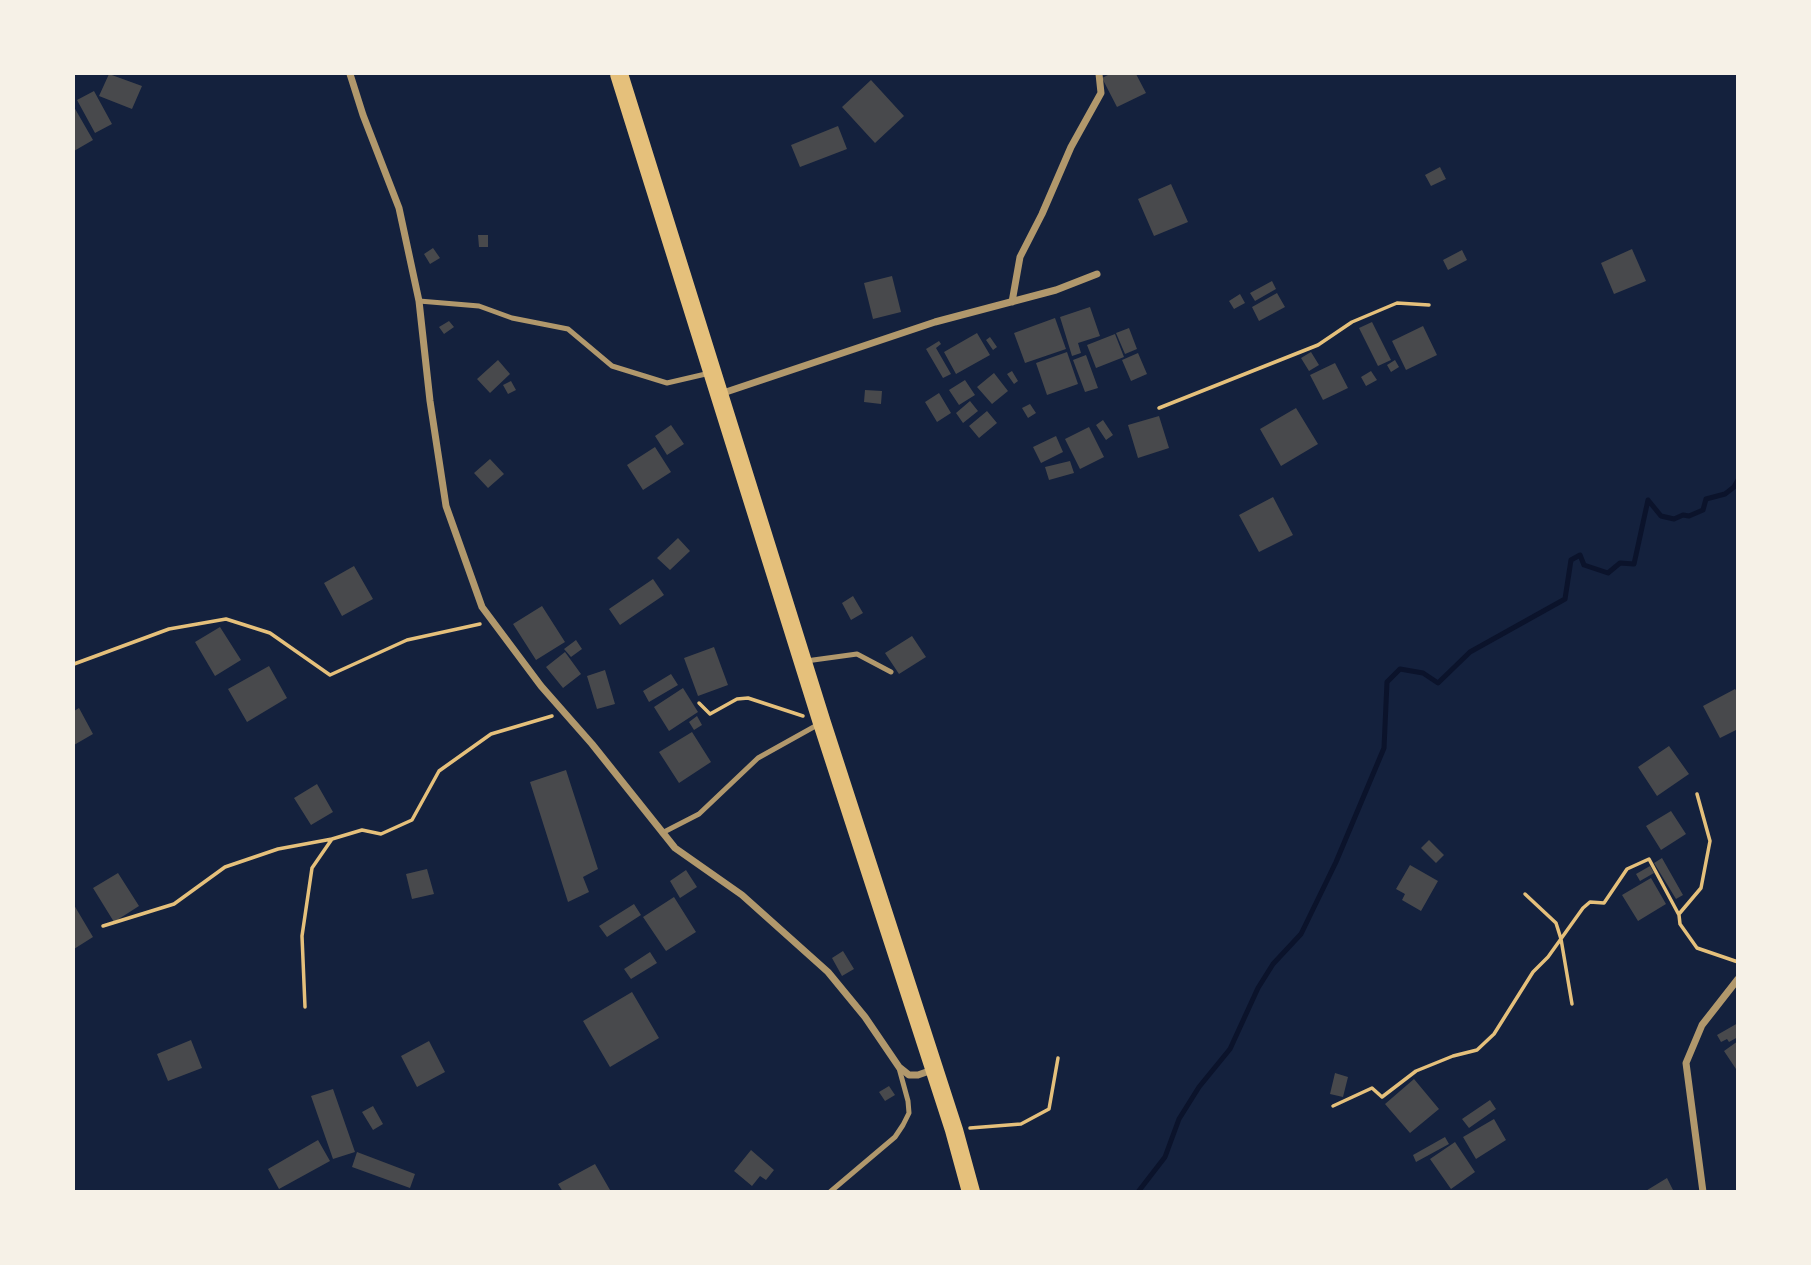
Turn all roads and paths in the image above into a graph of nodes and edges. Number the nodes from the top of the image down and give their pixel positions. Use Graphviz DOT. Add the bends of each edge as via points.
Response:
graph roads {
  1 [pos="350,74"];
  2 [pos="619,74"];
  3 [pos="1099,74"];
  4 [pos="1097,274"];
  5 [pos="419,301"];
  6 [pos="1012,302"];
  7 [pos="1429,306"];
  8 [pos="713,372"];
  9 [pos="720,395"];
  10 [pos="1159,408"];
  11 [pos="492,621"];
  12 [pos="803,662"];
  13 [pos="74,664"];
  14 [pos="891,672"];
  15 [pos="699,703"];
  16 [pos="564,713"];
  17 [pos="822,723"];
  18 [pos="1697,794"];
  19 [pos="662,832"];
  20 [pos="332,839"];
  21 [pos="1525,894"];
  22 [pos="1679,915"];
  23 [pos="103,926"];
  24 [pos="1561,939"];
  25 [pos="1738,962"];
  26 [pos="1738,979"];
  27 [pos="1572,1004"];
  28 [pos="305,1007"];
  29 [pos="1058,1058"];
  30 [pos="899,1067"];
  31 [pos="935,1069"];
  32 [pos="1333,1106"];
  33 [pos="954,1130"];
  34 [pos="831,1192"];
  35 [pos="971,1192"];
  36 [pos="1703,1192"];
  1 -- 5 [label="street" via="399,208"];
  2 -- 8 [label="highway"];
  3 -- 6 [label="street" via="1101,93 1020,257"];
  4 -- 6 [label="street"];
  5 -- 8 [label="lane" via="479,306 568,329 612,366 667,383"];
  5 -- 11 [label="street" via="446,506 482,607"];
  6 -- 9 [label="street" via="935,322"];
  7 -- 10 [label="path" via="1397,303 1352,322 1318,345"];
  8 -- 9 [label="highway"];
  9 -- 12 [label="highway"];
  11 -- 13 [label="path" via="407,640 330,675 270,633 226,619 169,629"];
  11 -- 16 [label="street"];
  12 -- 14 [label="lane" via="857,654"];
  12 -- 17 [label="highway"];
  15 -- 17 [label="path" via="710,714 748,698"];
  16 -- 19 [label="street"];
  16 -- 20 [label="path" via="481,741 439,771 412,820 381,834 362,830"];
  17 -- 19 [label="lane" via="758,758 699,814"];
  17 -- 31 [label="highway"];
  18 -- 22 [label="path" via="1710,842 1701,888"];
  19 -- 30 [label="street" via="675,848 742,895 828,972"];
  20 -- 23 [label="path" via="278,849 225,867 174,904"];
  20 -- 28 [label="path" via="312,868 302,936"];
  21 -- 24 [label="path" via="1556,923"];
  22 -- 24 [label="path" via="1648,859 1627,869 1604,904 1590,902 1583,908"];
  22 -- 25 [label="path" via="1679,924 1697,948"];
  24 -- 27 [label="path"];
  24 -- 32 [label="path" via="1533,972 1494,1034 1477,1050 1416,1071 1382,1097 1372,1088"];
  26 -- 36 [label="street" via="1702,1025 1686,1063"];
  29 -- 33 [label="path" via="1049,1109 1021,1124"];
  30 -- 31 [label="street" via="909,1075"];
  30 -- 34 [label="lane" via="909,1113 903,1125"];
  31 -- 33 [label="highway"];
  33 -- 35 [label="highway"];
}
